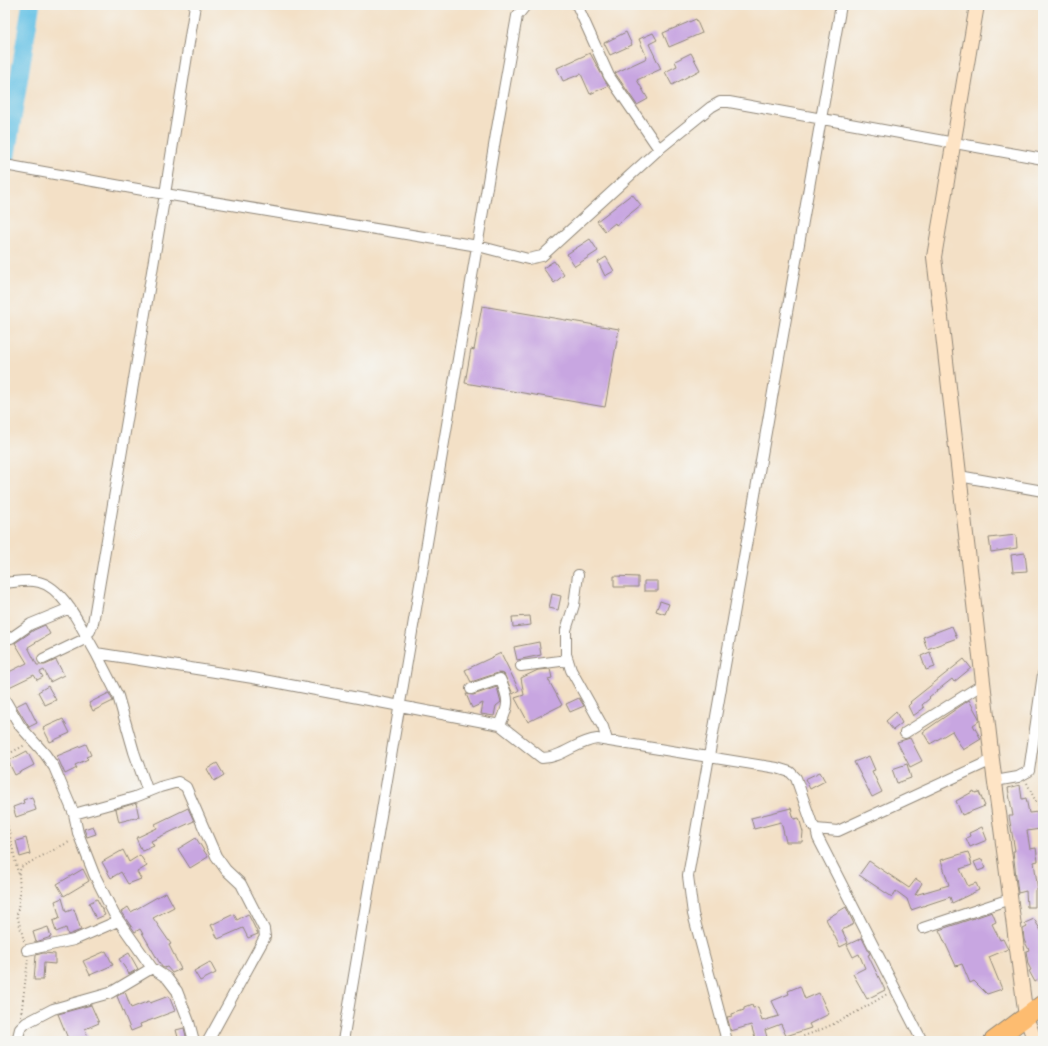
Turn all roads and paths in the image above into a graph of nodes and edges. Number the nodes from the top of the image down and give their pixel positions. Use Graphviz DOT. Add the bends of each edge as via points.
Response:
graph roads {
  1 [pos="195,5"];
  2 [pos="526,5"];
  3 [pos="576,5"];
  4 [pos="840,5"];
  5 [pos="978,5"];
  6 [pos="821,118"];
  7 [pos="954,142"];
  8 [pos="659,150"];
  9 [pos="1043,159"];
  10 [pos="7,165"];
  11 [pos="165,194"];
  12 [pos="478,246"];
  13 [pos="959,476"];
  14 [pos="1043,491"];
  15 [pos="578,575"];
  16 [pos="5,583"];
  17 [pos="70,608"];
  18 [pos="86,637"];
  19 [pos="10,638"];
  20 [pos="96,653"];
  21 [pos="43,659"];
  22 [pos="568,660"];
  23 [pos="521,666"];
  24 [pos="1043,674"];
  25 [pos="983,684"];
  26 [pos="472,689"];
  27 [pos="5,700"];
  28 [pos="399,705"];
  29 [pos="500,726"];
  30 [pos="905,733"];
  31 [pos="33,740"];
  32 [pos="607,740"];
  33 [pos="5,756"];
  34 [pos="710,758"];
  35 [pos="992,760"];
  36 [pos="1025,774"];
  37 [pos="995,781"];
  38 [pos="148,792"];
  39 [pos="1043,811"];
  40 [pos="5,814"];
  41 [pos="74,814"];
  42 [pos="816,829"];
  43 [pos="80,837"];
  44 [pos="1043,851"];
  45 [pos="19,874"];
  46 [pos="1043,884"];
  47 [pos="1010,899"];
  48 [pos="118,921"];
  49 [pos="923,928"];
  50 [pos="27,950"];
  51 [pos="152,968"];
  52 [pos="896,990"];
  53 [pos="1043,1004"];
  54 [pos="1026,1017"];
  55 [pos="20,1029"];
  56 [pos="18,1041"];
  57 [pos="194,1041"];
  58 [pos="208,1041"];
  59 [pos="343,1041"];
  60 [pos="727,1041"];
  61 [pos="788,1041"];
  62 [pos="922,1041"];
  63 [pos="993,1041"];
  64 [pos="1035,1041"];
  1 -- 11 [label="street"];
  2 -- 12 [label="street" via="517,16"];
  3 -- 8 [label="street" via="610,76"];
  4 -- 6 [label="street"];
  5 -- 7 [label="street"];
  6 -- 7 [label="street"];
  6 -- 8 [label="street" via="720,102 710,107"];
  6 -- 34 [label="street"];
  7 -- 9 [label="street"];
  7 -- 13 [label="street" via="934,257"];
  8 -- 12 [label="street" via="542,256 528,259"];
  10 -- 11 [label="street"];
  11 -- 12 [label="street"];
  11 -- 18 [label="street" via="93,623"];
  12 -- 28 [label="street"];
  13 -- 14 [label="street"];
  13 -- 25 [label="street"];
  15 -- 22 [label="street" via="574,605 566,630"];
  16 -- 17 [label="street" via="41,582 57,592"];
  17 -- 18 [label="street"];
  17 -- 19 [label="street" via="31,624"];
  18 -- 20 [label="street"];
  18 -- 21 [label="street"];
  20 -- 28 [label="street"];
  20 -- 38 [label="street" via="120,700"];
  22 -- 23 [label="street"];
  22 -- 32 [label="street" via="570,670"];
  24 -- 36 [label="street" via="1030,767"];
  25 -- 30 [label="street"];
  25 -- 35 [label="street"];
  26 -- 29 [label="street" via="500,679 508,705"];
  27 -- 31 [label="street" via="20,726"];
  28 -- 29 [label="street"];
  28 -- 59 [label="street"];
  29 -- 32 [label="street" via="542,758 560,754 591,740"];
  31 -- 33 [label="path"];
  31 -- 41 [label="street" via="54,767"];
  32 -- 34 [label="street"];
  34 -- 42 [label="street" via="790,772 799,784"];
  34 -- 60 [label="street" via="689,866 688,885 693,914"];
  35 -- 37 [label="street"];
  35 -- 42 [label="street" via="838,831"];
  36 -- 37 [label="street"];
  36 -- 39 [label="path" via="1032,794"];
  37 -- 47 [label="street"];
  38 -- 41 [label="street"];
  38 -- 58 [label="street" via="178,782 186,787 216,856 226,870 242,884 264,930 263,943"];
  40 -- 45 [label="path"];
  41 -- 43 [label="street"];
  42 -- 52 [label="street" via="818,838"];
  43 -- 45 [label="path" via="25,864"];
  43 -- 48 [label="street" via="94,874"];
  44 -- 46 [label="path"];
  45 -- 50 [label="path" via="17,915"];
  47 -- 49 [label="street"];
  47 -- 54 [label="street"];
  48 -- 50 [label="street" via="74,940"];
  48 -- 51 [label="street"];
  50 -- 55 [label="path"];
  51 -- 55 [label="street" via="110,993 53,1009 26,1023"];
  51 -- 57 [label="street" via="168,978 177,991"];
  52 -- 61 [label="path" via="838,1022"];
  52 -- 62 [label="street"];
  53 -- 54 [label="highway"];
  54 -- 63 [label="highway"];
  54 -- 64 [label="street"];
  55 -- 56 [label="street"];
}
